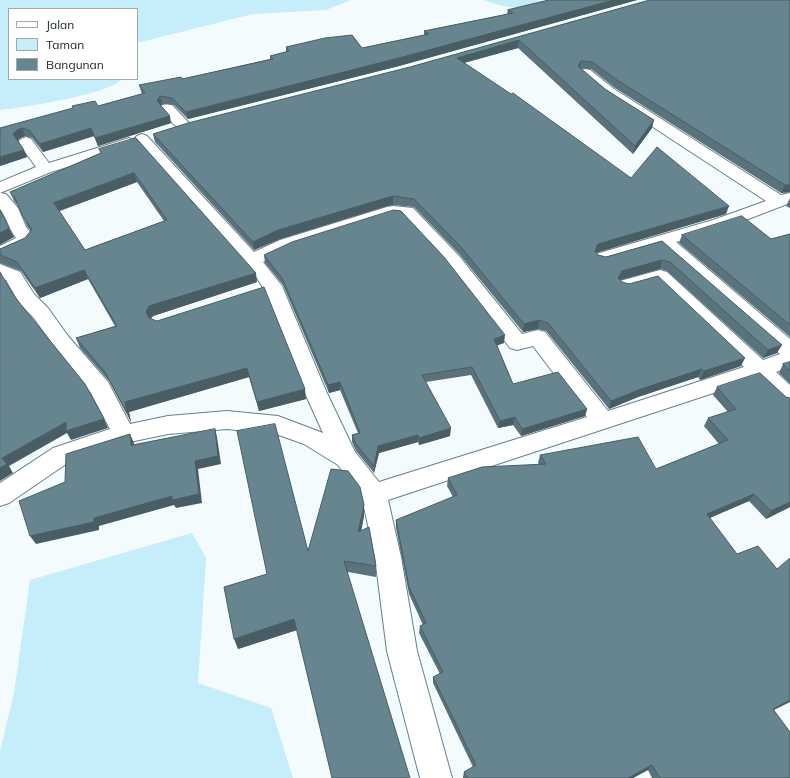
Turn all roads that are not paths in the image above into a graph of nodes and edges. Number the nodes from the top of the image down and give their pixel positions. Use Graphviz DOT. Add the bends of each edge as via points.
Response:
graph roads {
  1 [pos="585,73"];
  2 [pos="167,108"];
  3 [pos="184,127"];
  4 [pos="26,142"];
  5 [pos="45,169"];
  6 [pos="0,188"];
  7 [pos="0,198"];
  8 [pos="784,199"];
  9 [pos="663,240"];
  10 [pos="0,253"];
  11 [pos="603,258"];
  12 [pos="251,260"];
  13 [pos="0,270"];
  14 [pos="627,285"];
  15 [pos="790,350"];
  16 [pos="790,359"];
  17 [pos="759,369"];
  18 [pos="790,398"];
  19 [pos="602,420"];
  20 [pos="124,434"];
  21 [pos="346,458"];
  22 [pos="374,494"];
  23 [pos="0,496"];
  24 [pos="436,778"];
  1 -- 8 [label="street" via="616,96"];
  2 -- 3 [label="street"];
  4 -- 5 [label="street"];
  5 -- 6 [label="street"];
  5 -- 12 [label="street" via="149,137"];
  7 -- 10 [label="street" via="12,212 18,229 26,238"];
  8 -- 9 [label="street" via="719,224"];
  9 -- 11 [label="street"];
  9 -- 15 [label="street"];
  12 -- 19 [label="street" via="286,244 368,218 393,211 407,212 452,260 518,343 538,337"];
  12 -- 21 [label="street" via="264,274 264,289"];
  13 -- 20 [label="street" via="14,276 27,299 100,388"];
  14 -- 17 [label="street" via="660,276"];
  16 -- 17 [label="street"];
  17 -- 18 [label="street"];
  17 -- 19 [label="street"];
  19 -- 22 [label="street"];
  20 -- 21 [label="street" via="168,425 227,420 278,425 312,438"];
  20 -- 23 [label="street" via="61,455"];
  21 -- 22 [label="street"];
  22 -- 24 [label="street" via="388,557 402,651"];
}
